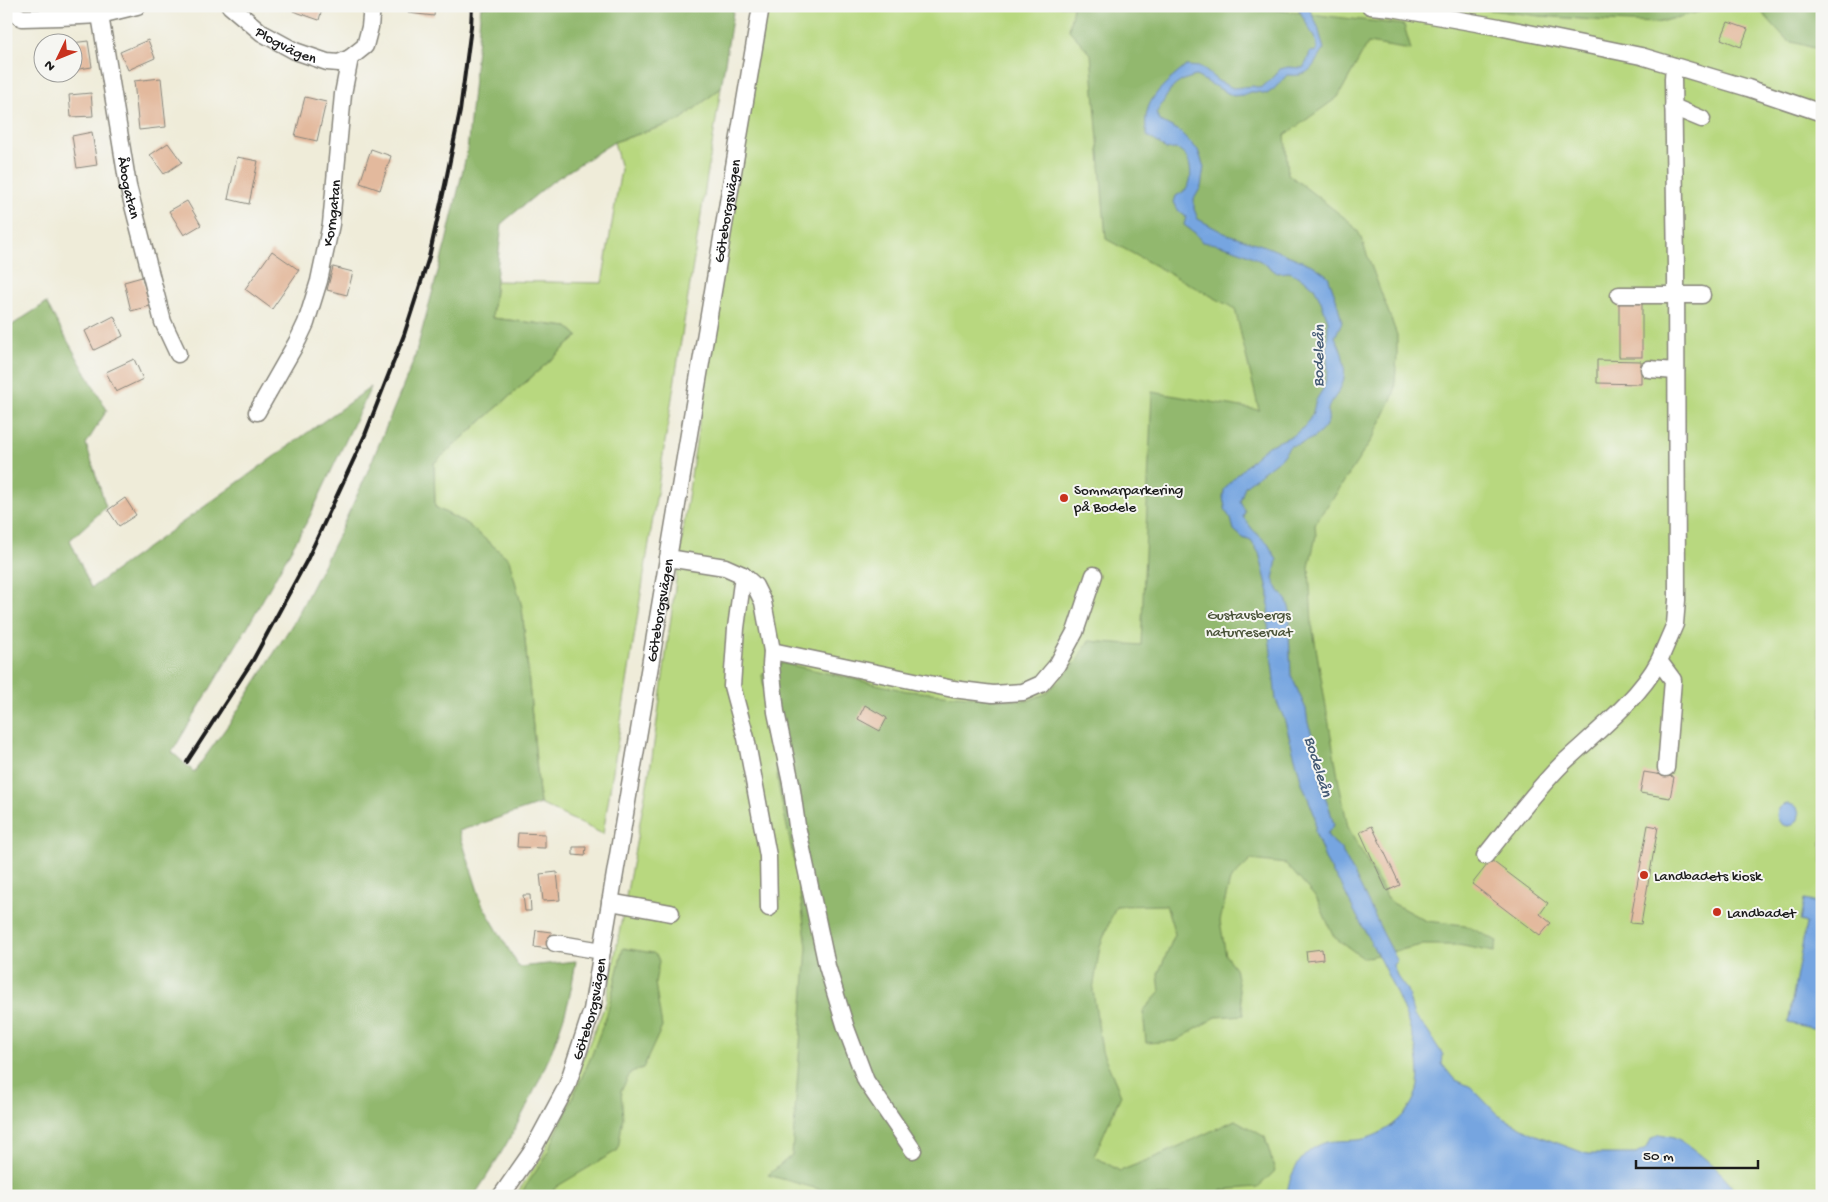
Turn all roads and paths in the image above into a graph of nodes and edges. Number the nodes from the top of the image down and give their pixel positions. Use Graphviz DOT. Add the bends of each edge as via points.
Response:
graph roads {
  1 [pos="137,6"];
  2 [pos="230,6"];
  3 [pos="372,6"];
  4 [pos="761,6"];
  5 [pos="1370,6"];
  6 [pos="1392,7"];
  7 [pos="6,9"];
  8 [pos="100,16"];
  9 [pos="350,58"];
  10 [pos="1674,66"];
  11 [pos="1673,107"];
  12 [pos="1822,113"];
  13 [pos="1702,119"];
  14 [pos="1676,294"];
  15 [pos="1619,295"];
  16 [pos="1702,295"];
  17 [pos="178,354"];
  18 [pos="1649,368"];
  19 [pos="1676,371"];
  20 [pos="257,412"];
  21 [pos="668,558"];
  22 [pos="743,575"];
  23 [pos="1094,575"];
  24 [pos="772,651"];
  25 [pos="1660,661"];
  26 [pos="1666,768"];
  27 [pos="1485,856"];
  28 [pos="610,902"];
  29 [pos="769,908"];
  30 [pos="670,914"];
  31 [pos="555,943"];
  32 [pos="602,952"];
  33 [pos="912,1150"];
  34 [pos="501,1196"];
  1 -- 8 [label="street"];
  2 -- 9 [label="street, Plogvägen" via="262,34 295,51 327,62 339,63"];
  3 -- 9 [label="street" via="365,46"];
  4 -- 21 [label="street, Göteborgsvägen"];
  5 -- 6 [label="street"];
  6 -- 10 [label="street" via="1588,44"];
  7 -- 8 [label="street" via="22,18"];
  8 -- 17 [label="street, Åbogatan" via="128,186 163,322"];
  9 -- 20 [label="street, Korngatan" via="343,94 331,224 319,281 302,332"];
  10 -- 11 [label="street"];
  10 -- 12 [label="street"];
  11 -- 13 [label="street"];
  11 -- 14 [label="street"];
  14 -- 15 [label="street"];
  14 -- 16 [label="street"];
  14 -- 19 [label="street"];
  18 -- 19 [label="street"];
  19 -- 25 [label="street" via="1676,624"];
  21 -- 22 [label="street" via="725,567"];
  21 -- 28 [label="street, Göteborgsvägen"];
  22 -- 24 [label="street" via="755,586 763,602"];
  22 -- 29 [label="street" via="732,686 746,738 768,856"];
  23 -- 24 [label="street" via="1075,632 1057,664 1041,684 1023,692 993,694 953,689"];
  24 -- 33 [label="street" via="776,712 827,966 866,1081"];
  25 -- 26 [label="street" via="1673,680"];
  25 -- 27 [label="street" via="1625,704 1560,766"];
  28 -- 30 [label="street"];
  28 -- 32 [label="street, Göteborgsvägen"];
  31 -- 32 [label="street"];
  32 -- 34 [label="street, Göteborgsvägen" via="592,1010 567,1086 530,1153"];
}
